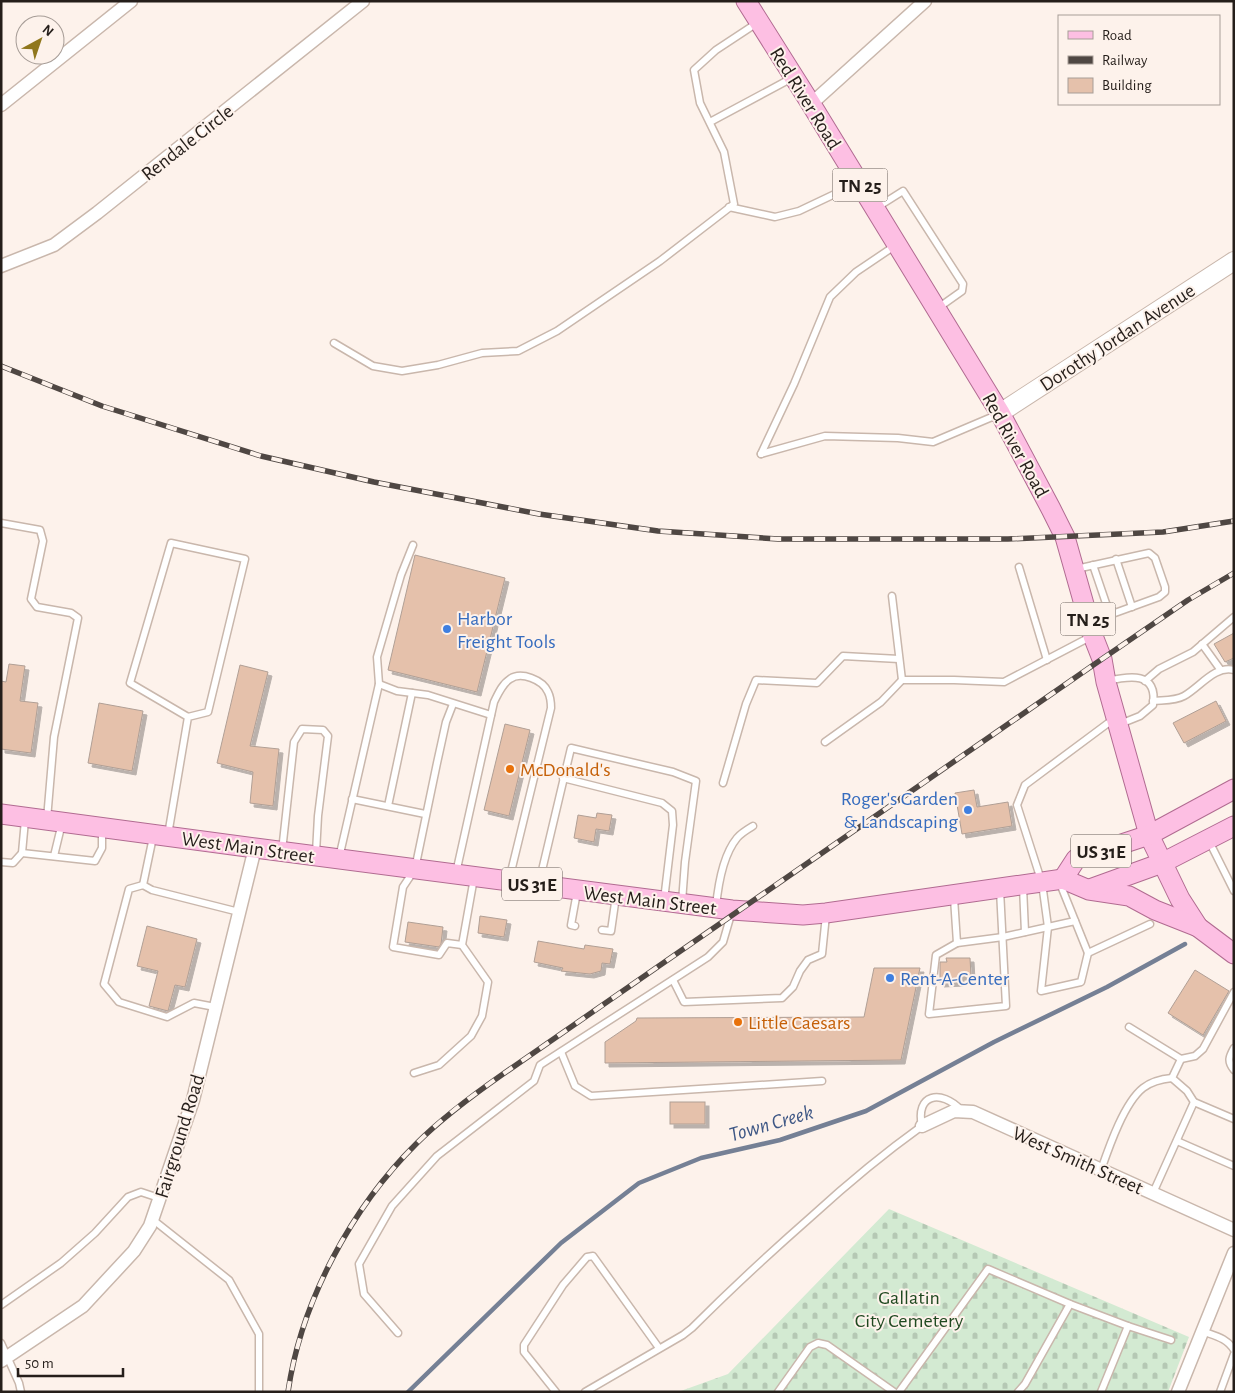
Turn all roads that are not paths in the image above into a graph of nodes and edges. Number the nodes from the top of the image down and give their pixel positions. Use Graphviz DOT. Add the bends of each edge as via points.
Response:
graph roads {
  1 [pos="131,1"];
  2 [pos="363,1"];
  3 [pos="746,1"];
  4 [pos="925,1"];
  5 [pos="758,23"];
  6 [pos="793,77"];
  7 [pos="811,104"];
  8 [pos="1,105"];
  9 [pos="710,122"];
  10 [pos="859,182"];
  11 [pos="729,208"];
  12 [pos="875,209"];
  13 [pos="897,245"];
  14 [pos="1234,261"];
  15 [pos="1,266"];
  16 [pos="936,309"];
  17 [pos="334,343"];
  18 [pos="1000,413"];
  19 [pos="1,523"];
  20 [pos="413,545"];
  21 [pos="1116,559"];
  22 [pos="1093,565"];
  23 [pos="1019,567"];
  24 [pos="1074,569"];
  25 [pos="892,596"];
  26 [pos="1132,607"];
  27 [pos="1110,615"];
  28 [pos="1234,617"];
  29 [pos="1091,629"];
  30 [pos="1202,644"];
  31 [pos="899,659"];
  32 [pos="1047,660"];
  33 [pos="1220,669"];
  34 [pos="1234,670"];
  35 [pos="902,680"];
  36 [pos="1145,681"];
  37 [pos="1106,682"];
  38 [pos="379,684"];
  39 [pos="412,693"];
  40 [pos="1154,701"];
  41 [pos="453,704"];
  42 [pos="492,715"];
  43 [pos="188,717"];
  44 [pos="1117,721"];
  45 [pos="825,742"];
  46 [pos="564,778"];
  47 [pos="723,783"];
  48 [pos="1234,789"];
  49 [pos="352,799"];
  50 [pos="388,806"];
  51 [pos="1,814"];
  52 [pos="425,814"];
  53 [pos="25,817"];
  54 [pos="55,821"];
  55 [pos="753,826"];
  56 [pos="1234,826"];
  57 [pos="102,827"];
  58 [pos="161,835"];
  59 [pos="1149,836"];
  60 [pos="1208,839"];
  61 [pos="255,848"];
  62 [pos="282,852"];
  63 [pos="22,853"];
  64 [pos="54,856"];
  65 [pos="316,856"];
  66 [pos="338,859"];
  67 [pos="1,862"];
  68 [pos="1162,863"];
  69 [pos="415,869"];
  70 [pos="465,876"];
  71 [pos="508,881"];
  72 [pos="1054,881"];
  73 [pos="143,885"];
  74 [pos="538,885"];
  75 [pos="1023,886"];
  76 [pos="1000,888"];
  77 [pos="577,890"];
  78 [pos="1089,890"];
  79 [pos="1234,891"];
  80 [pos="616,895"];
  81 [pos="954,895"];
  82 [pos="673,902"];
  83 [pos="724,909"];
  84 [pos="239,912"];
  85 [pos="826,914"];
  86 [pos="1075,921"];
  87 [pos="1150,924"];
  88 [pos="575,926"];
  89 [pos="1198,927"];
  90 [pos="1048,928"];
  91 [pos="602,930"];
  92 [pos="1025,932"];
  93 [pos="1003,937"];
  94 [pos="957,944"];
  95 [pos="462,945"];
  96 [pos="1088,953"];
  97 [pos="1234,954"];
  98 [pos="673,980"];
  99 [pos="1234,992"];
  100 [pos="215,1007"];
  101 [pos="1129,1027"];
  102 [pos="1234,1048"];
  103 [pos="561,1052"];
  104 [pos="1181,1059"];
  105 [pos="1234,1070"];
  106 [pos="414,1073"];
  107 [pos="1172,1078"];
  108 [pos="822,1081"];
  109 [pos="1194,1102"];
  110 [pos="963,1111"];
  111 [pos="1234,1120"];
  112 [pos="922,1126"];
  113 [pos="1177,1140"];
  114 [pos="1234,1166"];
  115 [pos="1101,1170"];
  116 [pos="1153,1193"];
  117 [pos="159,1198"];
  118 [pos="152,1219"];
  119 [pos="1234,1230"];
  120 [pos="1234,1253"];
  121 [pos="1070,1304"];
  122 [pos="1,1306"];
  123 [pos="1128,1326"];
  124 [pos="1202,1331"];
  125 [pos="398,1333"];
  126 [pos="1171,1340"];
  127 [pos="1,1343"];
  128 [pos="659,1348"];
  129 [pos="1234,1350"];
  130 [pos="1234,1354"];
  131 [pos="4,1359"];
  132 [pos="21,1392"];
  133 [pos="259,1392"];
  134 [pos="556,1392"];
  135 [pos="585,1392"];
  136 [pos="778,1392"];
  137 [pos="894,1392"];
  138 [pos="900,1392"];
  139 [pos="1018,1392"];
  140 [pos="1101,1392"];
  141 [pos="1178,1392"];
  142 [pos="1220,1392"];
  1 -- 8 [label="street"];
  2 -- 15 [label="street, Rendale Circle" via="54,245"];
  3 -- 5 [label="main road, Red River Road / TN 25"];
  4 -- 7 [label="street"];
  5 -- 6 [label="main road, Red River Road / TN 25"];
  5 -- 9 [label="lane" via="716,50 694,70 700,102"];
  6 -- 7 [label="main road, Red River Road / TN 25"];
  6 -- 9 [label="lane"];
  7 -- 10 [label="main road, Red River Road / TN 25"];
  9 -- 11 [label="lane" via="724,152 734,204"];
  10 -- 11 [label="lane" via="799,211 775,217"];
  10 -- 12 [label="main road, Red River Road / TN 25"];
  11 -- 17 [label="lane" via="660,261 565,326 518,351 482,353 402,370 373,366"];
  12 -- 13 [label="main road, Red River Road / TN 25"];
  12 -- 16 [label="lane" via="903,191 964,284 962,291"];
  13 -- 16 [label="main road, Red River Road / TN 25"];
  13 -- 18 [label="lane" via="856,272 830,297 761,454 825,436 933,442"];
  14 -- 18 [label="street, Dorothy Jordan Avenue"];
  16 -- 18 [label="main road, Red River Road / TN 25"];
  18 -- 24 [label="main road, Red River Road / TN 25" via="1065,536"];
  19 -- 54 [label="lane" via="40,530 43,541 31,599 37,607 71,613 78,618 54,737"];
  20 -- 38 [label="lane" via="377,657"];
  21 -- 22 [label="lane"];
  21 -- 26 [label="lane"];
  21 -- 26 [label="lane" via="1152,554 1165,587 1165,592 1159,597"];
  22 -- 24 [label="lane"];
  22 -- 27 [label="lane"];
  23 -- 32 [label="lane"];
  24 -- 29 [label="main road, Red River Road / TN 25"];
  25 -- 31 [label="lane"];
  26 -- 27 [label="lane"];
  27 -- 29 [label="lane"];
  28 -- 30 [label="lane"];
  29 -- 32 [label="lane"];
  29 -- 37 [label="main road, Red River Road / TN 25"];
  30 -- 33 [label="lane"];
  30 -- 36 [label="lane"];
  31 -- 35 [label="lane"];
  31 -- 47 [label="lane" via="843,656 817,684 756,680"];
  32 -- 35 [label="lane" via="1004,682"];
  33 -- 34 [label="lane"];
  33 -- 40 [label="lane" via="1184,696"];
  35 -- 45 [label="lane" via="881,702"];
  36 -- 37 [label="lane" via="1128,677"];
  36 -- 40 [label="lane"];
  37 -- 44 [label="main road, Red River Road / TN 25"];
  38 -- 39 [label="lane"];
  38 -- 49 [label="lane"];
  39 -- 41 [label="lane"];
  39 -- 50 [label="lane"];
  40 -- 44 [label="lane" via="1140,716"];
  41 -- 42 [label="lane"];
  41 -- 52 [label="lane"];
  42 -- 70 [label="lane"];
  42 -- 71 [label="lane" via="494,702 512,677 538,681 548,691 551,708"];
  43 -- 43 [label="lane" via="130,683 171,542 245,559 208,712"];
  43 -- 58 [label="lane"];
  44 -- 59 [label="main road, Red River Road / TN 25"];
  44 -- 72 [label="lane" via="1025,785 1018,806"];
  46 -- 74 [label="lane"];
  46 -- 82 [label="lane" via="662,803 672,811"];
  46 -- 82 [label="lane" via="571,748 673,772 696,781 685,862"];
  48 -- 59 [label="main road, US 31E"];
  49 -- 50 [label="lane"];
  49 -- 66 [label="lane"];
  50 -- 52 [label="lane"];
  51 -- 53 [label="main road, West Main Street / US 31E"];
  52 -- 69 [label="lane"];
  53 -- 54 [label="main road, West Main Street / US 31E"];
  53 -- 63 [label="lane"];
  54 -- 57 [label="main road, West Main Street / US 31E"];
  54 -- 64 [label="lane"];
  55 -- 83 [label="lane" via="737,838 718,884"];
  56 -- 60 [label="main road, US 31E"];
  57 -- 58 [label="main road, West Main Street / US 31E"];
  57 -- 64 [label="lane" via="102,848 95,861"];
  58 -- 61 [label="main road, West Main Street / US 31E"];
  58 -- 73 [label="lane"];
  59 -- 68 [label="main road, Red River Road / TN 25"];
  59 -- 72 [label="main road, US 31E" via="1076,859"];
  60 -- 68 [label="main road, US 31E"];
  60 -- 79 [label="lane"];
  61 -- 62 [label="main road, West Main Street / US 31E"];
  61 -- 84 [label="street, Fairground Road"];
  62 -- 65 [label="main road, West Main Street / US 31E"];
  62 -- 65 [label="lane" via="294,742 302,728 323,730 328,736"];
  63 -- 64 [label="lane"];
  63 -- 67 [label="lane" via="13,863"];
  65 -- 66 [label="main road, West Main Street / US 31E"];
  66 -- 69 [label="main road, West Main Street / US 31E"];
  68 -- 78 [label="main road, US 31E"];
  68 -- 89 [label="main road, Red River Road / TN 25"];
  69 -- 70 [label="main road, West Main Street / US 31E"];
  69 -- 95 [label="lane" via="403,887 393,947 439,954 447,943"];
  70 -- 71 [label="main road, West Main Street / US 31E"];
  70 -- 95 [label="lane"];
  71 -- 74 [label="main road, West Main Street / US 31E"];
  72 -- 75 [label="main road, West Main Street / US 31E"];
  72 -- 78 [label="main road, US 31E"];
  72 -- 86 [label="lane"];
  72 -- 90 [label="lane"];
  73 -- 84 [label="lane"];
  73 -- 100 [label="lane" via="129,889 104,984 119,1002 167,1016 194,1002"];
  74 -- 77 [label="main road, West Main Street / US 31E"];
  75 -- 76 [label="main road, West Main Street / US 31E"];
  75 -- 92 [label="lane"];
  76 -- 81 [label="main road, West Main Street / US 31E"];
  76 -- 93 [label="lane"];
  77 -- 80 [label="main road, West Main Street / US 31E"];
  77 -- 88 [label="lane" via="571,925"];
  78 -- 89 [label="main road" via="1128,896"];
  80 -- 82 [label="main road, West Main Street / US 31E"];
  80 -- 91 [label="lane" via="611,931"];
  81 -- 85 [label="main road, West Main Street / US 31E"];
  81 -- 94 [label="lane"];
  82 -- 83 [label="main road, West Main Street / US 31E"];
  83 -- 85 [label="main road, West Main Street / US 31E"];
  83 -- 98 [label="lane" via="723,942 708,957"];
  84 -- 100 [label="street, Fairground Road"];
  85 -- 98 [label="lane" via="822,954 808,960 793,987 782,998 684,1002"];
  86 -- 90 [label="lane"];
  86 -- 96 [label="lane"];
  87 -- 96 [label="lane"];
  89 -- 97 [label="main road, TN 25"];
  90 -- 92 [label="lane"];
  90 -- 96 [label="lane" via="1041,991 1081,982"];
  92 -- 93 [label="lane"];
  93 -- 94 [label="lane"];
  93 -- 94 [label="lane" via="1006,1006 929,1014 936,955"];
  95 -- 106 [label="lane" via="488,982 482,1016 471,1036 439,1064"];
  98 -- 103 [label="lane"];
  99 -- 104 [label="lane" via="1203,1049 1195,1056"];
  100 -- 117 [label="street, Fairground Road" via="192,1100"];
  101 -- 104 [label="lane"];
  102 -- 105 [label="lane" via="1228,1057"];
  103 -- 108 [label="lane" via="575,1086 591,1096"];
  103 -- 125 [label="lane" via="540,1065 534,1081 437,1156 392,1206 359,1264 364,1294"];
  104 -- 107 [label="lane"];
  107 -- 109 [label="lane"];
  107 -- 115 [label="lane" via="1157,1080 1134,1097"];
  109 -- 111 [label="lane"];
  109 -- 113 [label="lane"];
  110 -- 112 [label="street"];
  110 -- 112 [label="lane" via="941,1096 930,1098 923,1105"];
  110 -- 115 [label="street, West Smith Street" via="974,1112"];
  112 -- 128 [label="lane" via="863,1170 741,1279 692,1328"];
  113 -- 114 [label="lane"];
  113 -- 116 [label="lane"];
  115 -- 116 [label="street, West Smith Street"];
  116 -- 119 [label="street, West Smith Street"];
  117 -- 118 [label="street, Fairground Road"];
  117 -- 122 [label="lane" via="141,1192 128,1197 61,1263"];
  118 -- 131 [label="street, Fairground Road" via="134,1252 83,1306"];
  118 -- 133 [label="lane" via="229,1280 259,1334"];
  120 -- 124 [label="street"];
  121 -- 123 [label="lane"];
  121 -- 138 [label="lane" via="988,1269"];
  121 -- 139 [label="lane"];
  123 -- 126 [label="lane"];
  123 -- 140 [label="lane"];
  124 -- 129 [label="lane" via="1223,1339"];
  124 -- 141 [label="street"];
  127 -- 131 [label="lane"];
  128 -- 134 [label="lane" via="592,1256 587,1257 563,1285 524,1345 524,1352"];
  128 -- 135 [label="lane"];
  130 -- 142 [label="lane"];
  131 -- 132 [label="lane"];
  136 -- 137 [label="lane" via="810,1347 818,1343 827,1344"];
}
